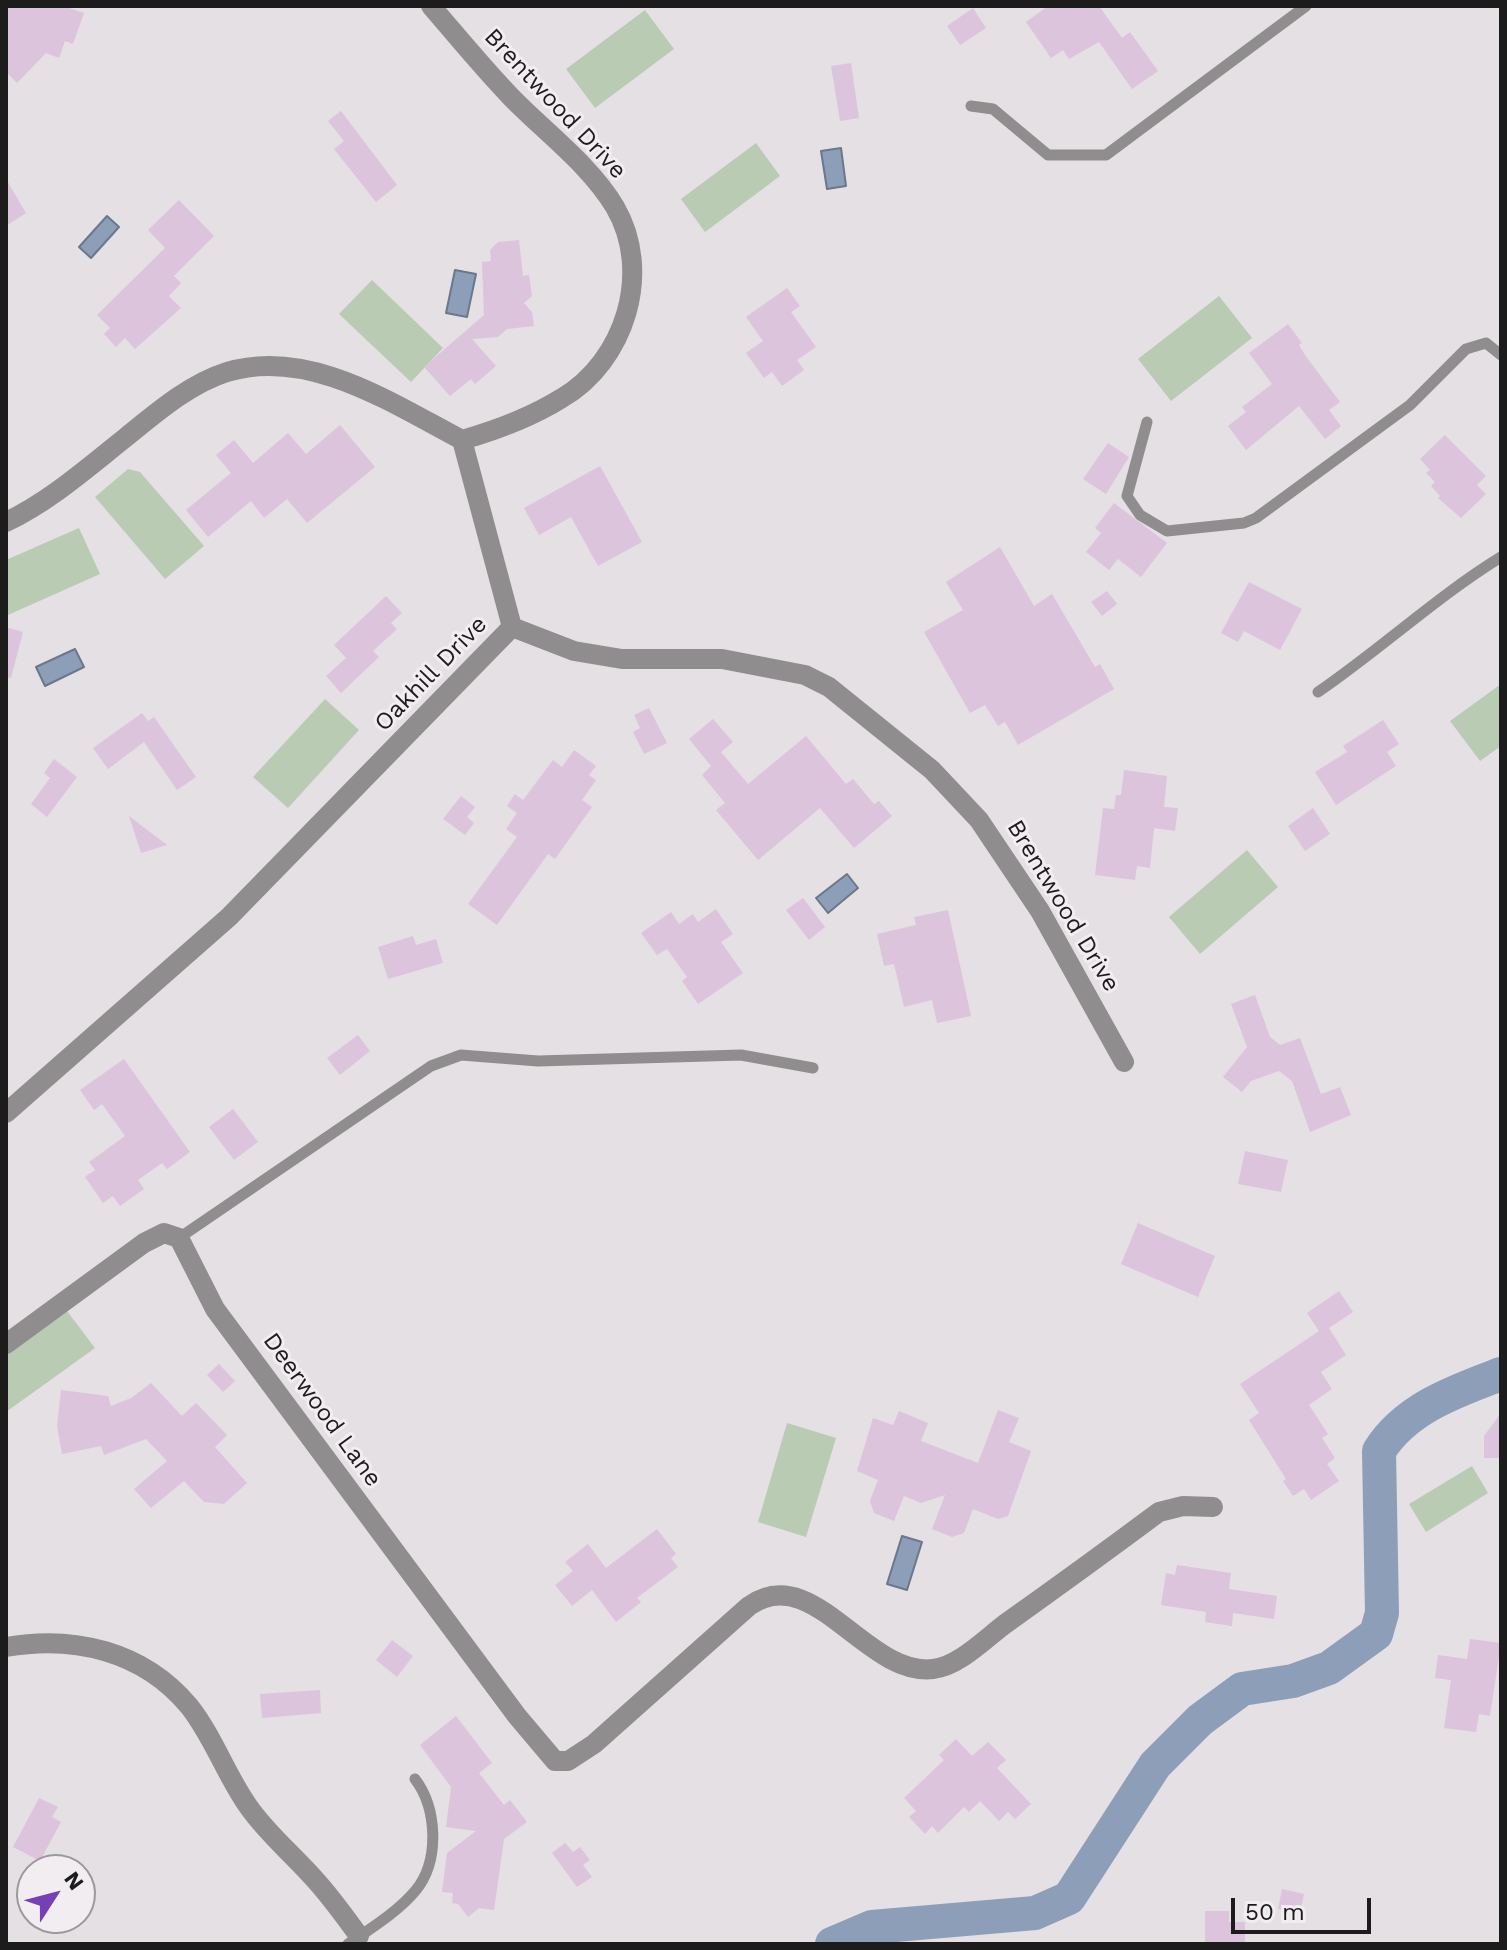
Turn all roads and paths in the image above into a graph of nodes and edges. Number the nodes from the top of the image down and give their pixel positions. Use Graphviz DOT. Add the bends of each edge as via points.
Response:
graph roads {
  1 [pos="431,6"];
  2 [pos="1306,6"];
  3 [pos="971,106"];
  4 [pos="1501,355"];
  5 [pos="1147,422"];
  6 [pos="462,440"];
  7 [pos="6,522"];
  8 [pos="1501,557"];
  9 [pos="512,627"];
  10 [pos="1318,692"];
  11 [pos="1124,1062"];
  12 [pos="813,1068"];
  13 [pos="6,1113"];
  14 [pos="179,1238"];
  15 [pos="6,1344"];
  16 [pos="1213,1507"];
  17 [pos="6,1647"];
  18 [pos="415,1779"];
  19 [pos="354,1940"];
  1 -- 6 [label="street, Brentwood Drive" via="615,207 632,260 634,289 627,313 595,371 565,397 508,427"];
  2 -- 3 [label="lane" via="1106,155 1048,155 993,109"];
  4 -- 5 [label="lane" via="1486,343 1466,349 1410,405 1317,470 1286,499 1244,523 1167,531 1140,515 1127,496"];
  6 -- 7 [label="street" via="323,373 254,368 227,372 157,412 61,489"];
  6 -- 9 [label="street, Oakhill Drive"];
  8 -- 10 [label="lane"];
  9 -- 11 [label="street, Brentwood Drive" via="574,651 622,659 722,659 805,675 829,687 932,770 979,820 1040,911"];
  9 -- 13 [label="street, Oakhill Drive" via="229,917"];
  12 -- 14 [label="lane" via="741,1055 538,1061 461,1055 431,1066"];
  14 -- 15 [label="street" via="164,1233 144,1243"];
  14 -- 16 [label="street, Deerwood Lane" via="215,1309 555,1761 568,1761 594,1744 768,1594 802,1598 900,1662 931,1669 960,1657 1159,1512"];
  17 -- 19 [label="street" via="40,1643 103,1648 160,1678 189,1706 248,1806 317,1882"];
  18 -- 19 [label="lane" via="427,1794 432,1819 429,1861 417,1888"];
}
